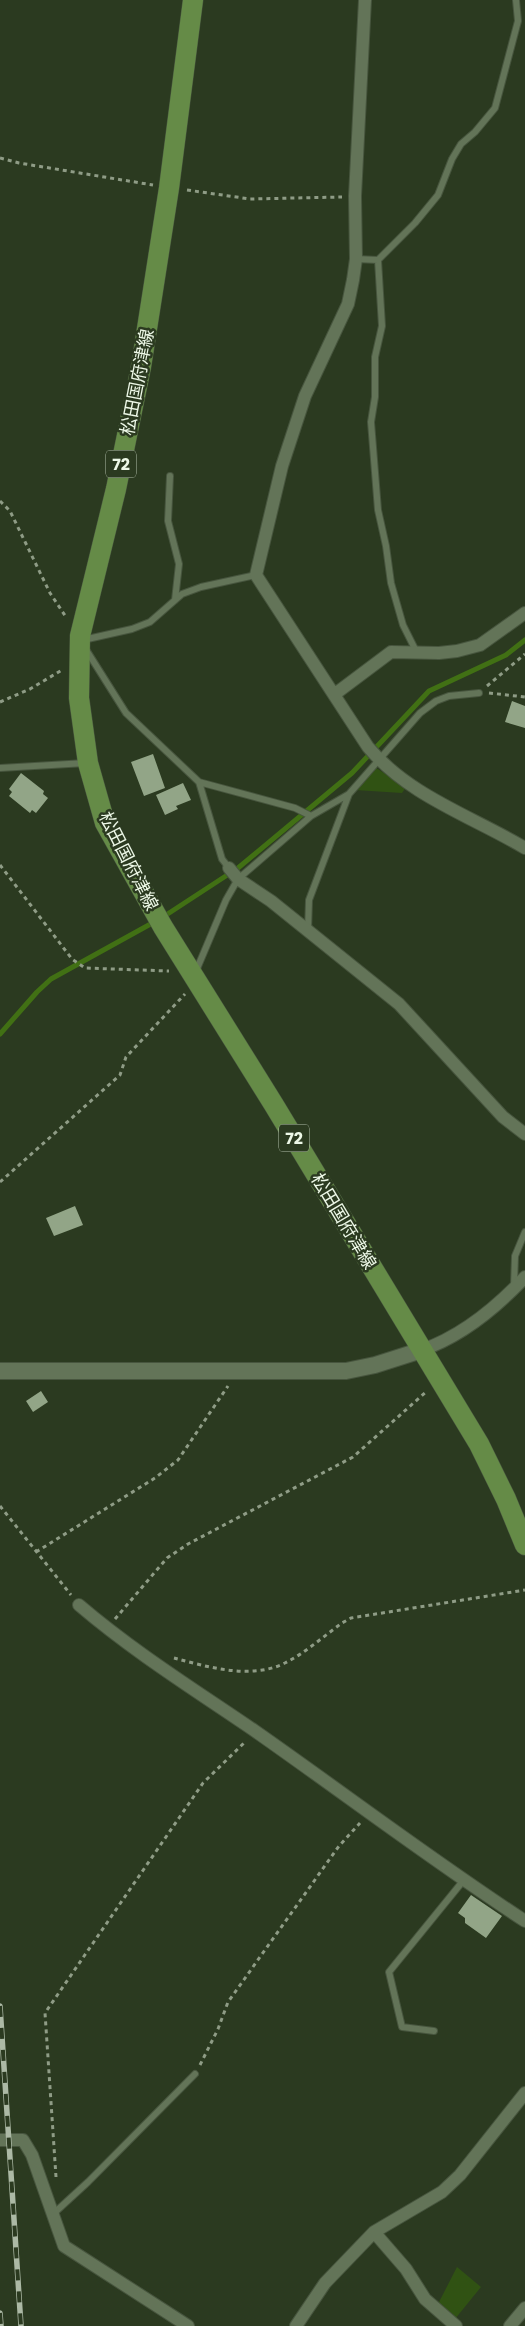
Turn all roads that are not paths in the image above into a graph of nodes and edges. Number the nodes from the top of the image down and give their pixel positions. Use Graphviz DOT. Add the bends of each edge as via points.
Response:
graph roads {
  1 [pos="193,0"];
  2 [pos="365,0"];
  3 [pos="516,0"];
  4 [pos="356,259"];
  5 [pos="378,260"];
  6 [pos="170,476"];
  7 [pos="256,575"];
  8 [pos="176,600"];
  9 [pos="525,613"];
  10 [pos="80,645"];
  11 [pos="416,651"];
  12 [pos="479,693"];
  13 [pos="335,694"];
  14 [pos="380,761"];
  15 [pos="88,763"];
  16 [pos="0,768"];
  17 [pos="199,782"];
  18 [pos="349,794"];
  19 [pos="311,816"];
  20 [pos="525,848"];
  21 [pos="234,874"];
  22 [pos="308,931"];
  23 [pos="194,976"];
  24 [pos="525,1134"];
  25 [pos="525,1232"];
  26 [pos="525,1277"];
  27 [pos="514,1289"];
  28 [pos="422,1350"];
  29 [pos="0,1371"];
  30 [pos="525,1545"];
  31 [pos="79,1605"];
  32 [pos="463,1881"];
  33 [pos="525,1921"];
  34 [pos="434,2031"];
  35 [pos="195,2074"];
  36 [pos="525,2093"];
  37 [pos="0,2140"];
  38 [pos="52,2215"];
  39 [pos="374,2232"];
  40 [pos="525,2308"];
  41 [pos="188,2326"];
  42 [pos="296,2326"];
  43 [pos="456,2326"];
  44 [pos="510,2326"];
  1 -- 10 [label="main road, 松田国府津線 / 72" via="142,367"];
  2 -- 4 [label="street" via="355,196"];
  3 -- 5 [label="lane" via="518,21 495,108 461,144 438,195"];
  4 -- 5 [label="lane"];
  4 -- 7 [label="street" via="348,304 305,396 285,457"];
  5 -- 11 [label="lane" via="382,326 375,357 372,422 378,510 403,625"];
  6 -- 8 [label="lane" via="168,522 179,564"];
  7 -- 8 [label="lane" via="201,587 182,594"];
  7 -- 13 [label="street"];
  8 -- 10 [label="lane" via="150,622"];
  9 -- 11 [label="street" via="480,645 457,651"];
  10 -- 15 [label="main road, 松田国府津線 / 72" via="79,698"];
  10 -- 17 [label="lane" via="126,713"];
  11 -- 13 [label="street" via="390,652"];
  12 -- 14 [label="lane" via="449,696 436,701 420,713"];
  13 -- 14 [label="street"];
  14 -- 18 [label="lane"];
  14 -- 20 [label="street" via="446,807"];
  15 -- 16 [label="lane"];
  15 -- 23 [label="main road, 松田国府津線 / 72" via="105,823"];
  17 -- 19 [label="lane" via="295,808"];
  17 -- 21 [label="lane" via="222,859"];
  18 -- 19 [label="lane"];
  18 -- 22 [label="lane" via="309,900"];
  19 -- 21 [label="lane"];
  21 -- 22 [label="street"];
  21 -- 23 [label="lane"];
  22 -- 24 [label="street" via="399,1004 503,1118"];
  23 -- 28 [label="main road, 松田国府津線 / 72"];
  25 -- 27 [label="lane" via="515,1256"];
  26 -- 27 [label="street"];
  27 -- 28 [label="street" via="479,1320 443,1343"];
  28 -- 29 [label="street" via="375,1366 346,1370"];
  28 -- 30 [label="main road, 松田国府津線 / 72" via="479,1444"];
  31 -- 32 [label="street" via="107,1629"];
  32 -- 33 [label="street"];
  32 -- 34 [label="lane" via="389,1972 402,2027"];
  35 -- 38 [label="lane"];
  36 -- 39 [label="street" via="460,2175 442,2192"];
  37 -- 38 [label="street" via="23,2140 32,2155"];
  38 -- 41 [label="street" via="64,2246"];
  39 -- 42 [label="street" via="325,2284"];
  39 -- 43 [label="street" via="406,2269 425,2299"];
  40 -- 44 [label="street"];
}
